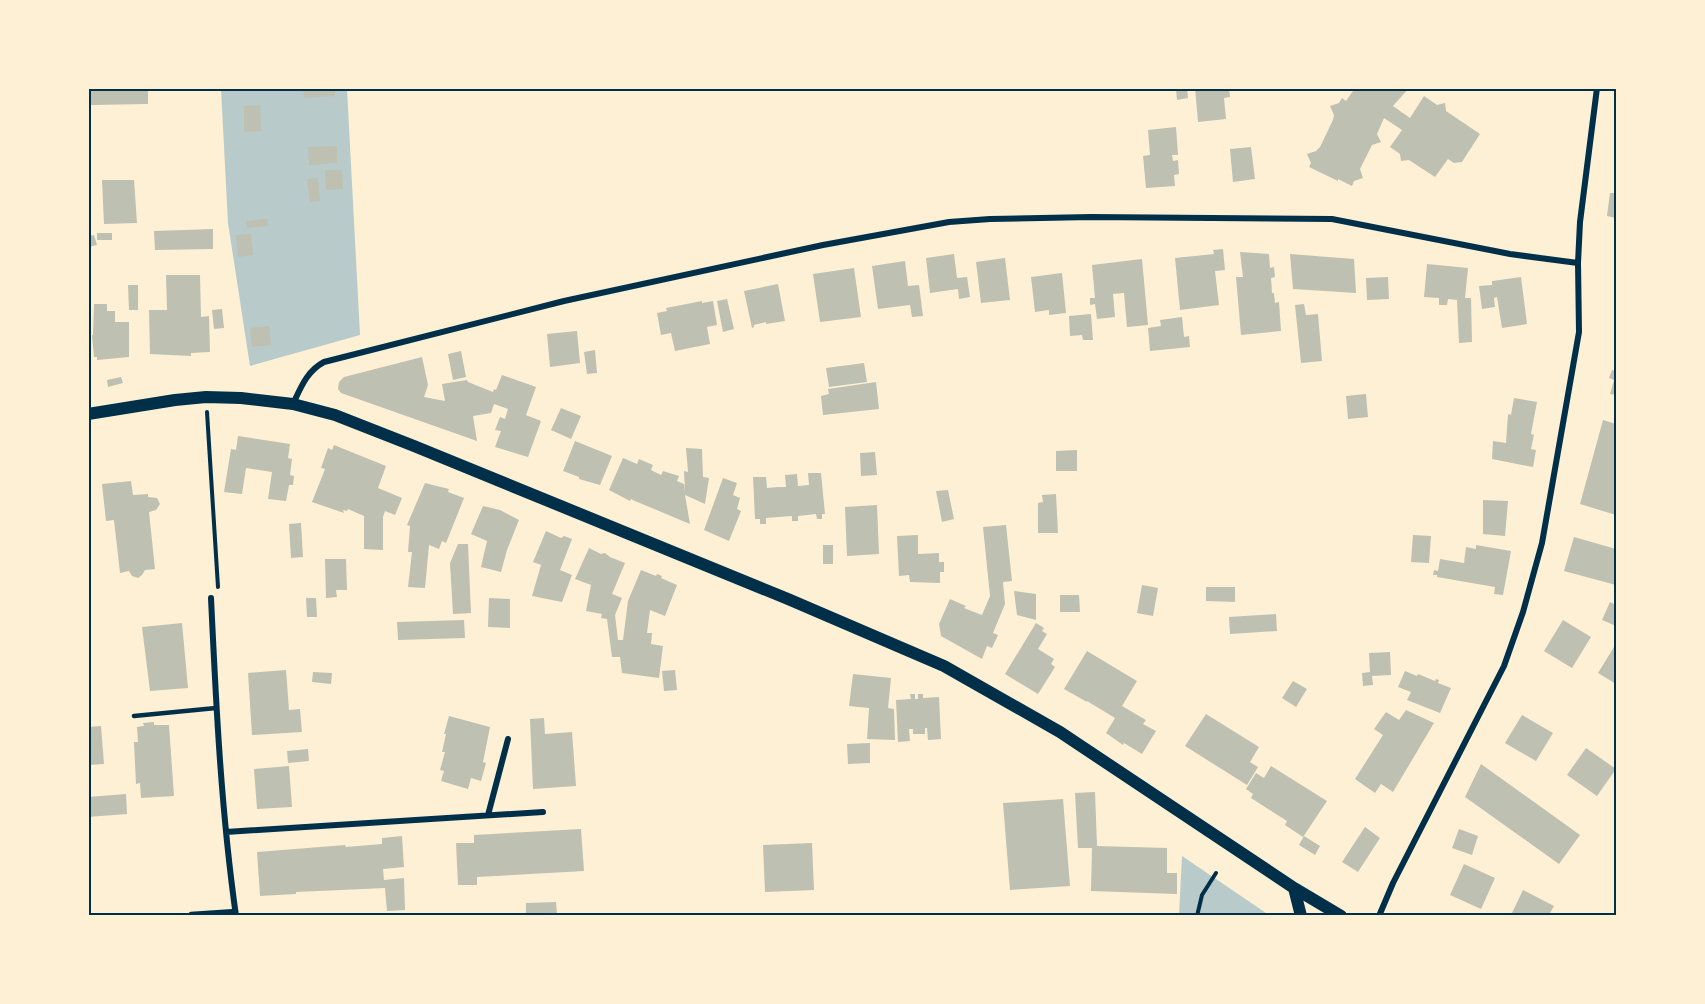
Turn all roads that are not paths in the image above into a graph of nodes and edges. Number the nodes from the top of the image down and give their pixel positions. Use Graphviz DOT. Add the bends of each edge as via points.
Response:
graph roads {
  1 [pos="1597,88"];
  2 [pos="1578,262"];
  3 [pos="293,404"];
  4 [pos="88,414"];
  5 [pos="211,597"];
  6 [pos="216,708"];
  7 [pos="134,716"];
  8 [pos="508,740"];
  9 [pos="543,812"];
  10 [pos="488,815"];
  11 [pos="226,832"];
  12 [pos="1294,888"];
  13 [pos="236,913"];
  14 [pos="191,914"];
  15 [pos="1301,915"];
  16 [pos="1341,915"];
  17 [pos="1379,915"];
  1 -- 2 [label="street"];
  2 -- 3 [label="street" via="1510,254 1332,219 1091,217 949,222 564,301 324,362 308,375"];
  2 -- 17 [label="street" via="1579,332 1571,383 1542,543 1523,612 1504,666"];
  3 -- 4 [label="main road" via="206,397"];
  3 -- 12 [label="main road" via="414,446 944,666 1060,732"];
  5 -- 6 [label="street"];
  6 -- 7 [label="lane"];
  6 -- 11 [label="street"];
  8 -- 10 [label="street"];
  9 -- 10 [label="street"];
  10 -- 11 [label="street"];
  11 -- 13 [label="street"];
  12 -- 15 [label="main road"];
  12 -- 16 [label="main road"];
  13 -- 14 [label="lane"];
}
